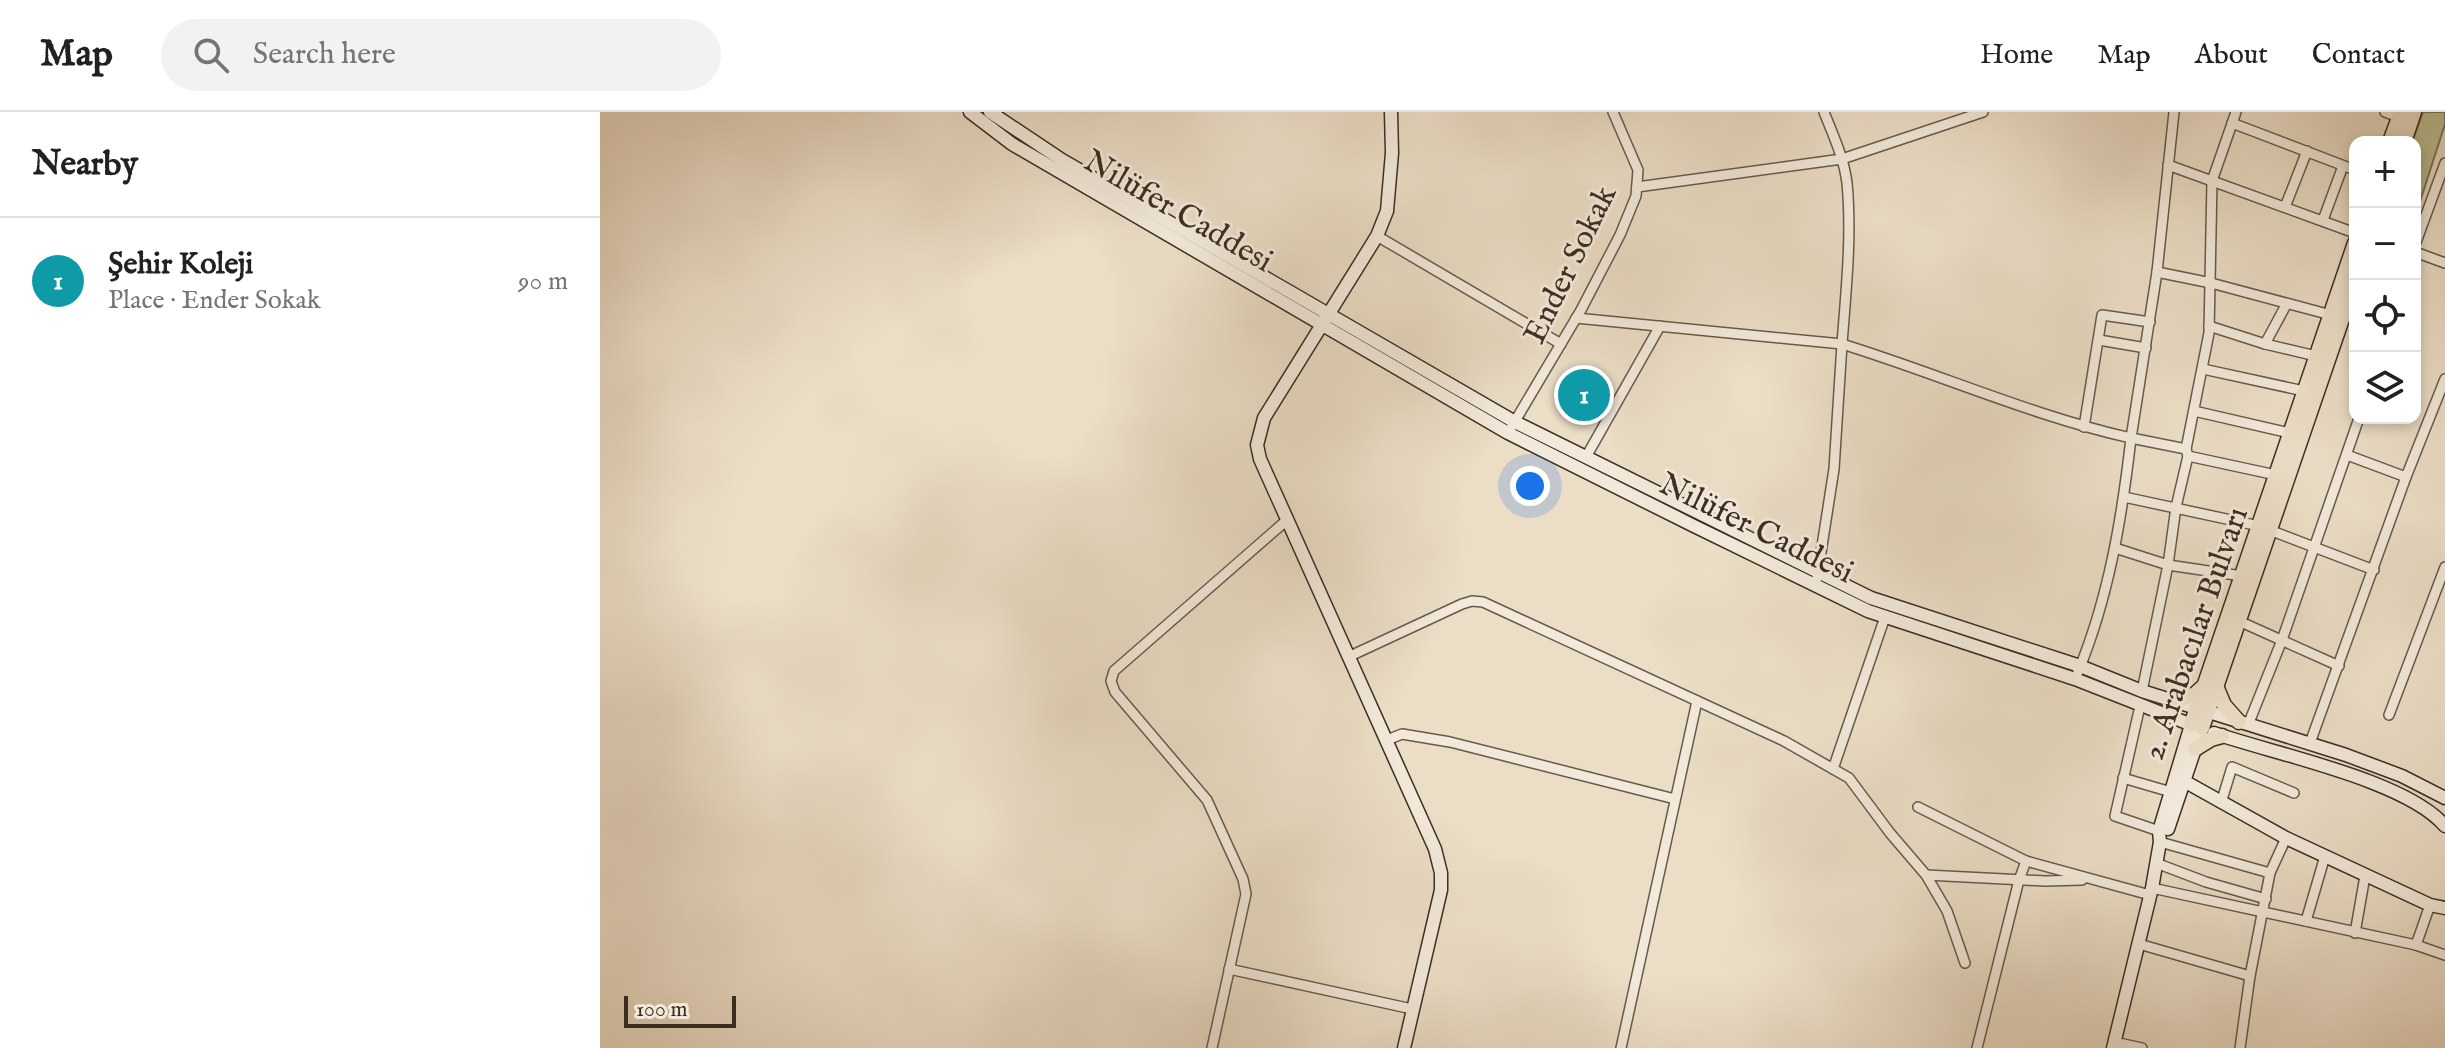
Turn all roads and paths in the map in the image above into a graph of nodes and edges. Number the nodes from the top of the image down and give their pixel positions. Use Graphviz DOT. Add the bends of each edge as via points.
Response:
graph roads {
  1 [pos="970,112"];
  2 [pos="990,112"];
  3 [pos="1391,112"];
  4 [pos="1613,112"];
  5 [pos="1824,112"];
  6 [pos="1942,112"];
  7 [pos="1983,112"];
  8 [pos="2174,112"];
  9 [pos="2236,112"];
  10 [pos="2414,112"];
  11 [pos="2395,114"];
  12 [pos="2232,123"];
  13 [pos="1945,124"];
  14 [pos="2391,136"];
  15 [pos="2406,136"];
  16 [pos="2307,151"];
  17 [pos="1842,159"];
  18 [pos="2445,163"];
  19 [pos="2168,165"];
  20 [pos="2343,166"];
  21 [pos="2349,168"];
  22 [pos="2212,181"];
  23 [pos="1637,187"];
  24 [pos="2285,207"];
  25 [pos="2323,220"];
  26 [pos="2421,229"];
  27 [pos="2349,231"];
  28 [pos="1377,236"];
  29 [pos="2421,254"];
  30 [pos="2349,261"];
  31 [pos="2445,263"];
  32 [pos="2157,272"];
  33 [pos="2211,283"];
  34 [pos="2349,297"];
  35 [pos="2286,305"];
  36 [pos="2331,315"];
  37 [pos="1576,318"];
  38 [pos="1326,319"];
  39 [pos="2150,322"];
  40 [pos="1660,326"];
  41 [pos="2209,326"];
  42 [pos="2099,340"];
  43 [pos="1561,344"];
  44 [pos="1842,344"];
  45 [pos="2265,344"];
  46 [pos="2146,348"];
  47 [pos="2316,356"];
  48 [pos="2203,369"];
  49 [pos="2445,379"];
  50 [pos="2304,391"];
  51 [pos="2194,411"];
  52 [pos="2357,424"];
  53 [pos="2084,427"];
  54 [pos="1512,428"];
  55 [pos="2290,433"];
  56 [pos="2131,438"];
  57 [pos="2187,452"];
  58 [pos="2347,455"];
  59 [pos="1586,457"];
  60 [pos="2276,475"];
  61 [pos="2406,477"];
  62 [pos="2124,497"];
  63 [pos="2176,507"];
  64 [pos="1287,520"];
  65 [pos="2264,529"];
  66 [pos="2115,548"];
  67 [pos="2313,548"];
  68 [pos="2168,565"];
  69 [pos="2445,567"];
  70 [pos="1818,570"];
  71 [pos="2374,570"];
  72 [pos="2242,576"];
  73 [pos="1816,585"];
  74 [pos="1885,617"];
  75 [pos="2241,622"];
  76 [pos="2282,640"];
  77 [pos="1348,657"];
  78 [pos="2080,666"];
  79 [pos="2339,666"];
  80 [pos="2075,679"];
  81 [pos="2210,686"];
  82 [pos="2142,691"];
  83 [pos="1697,701"];
  84 [pos="2175,701"];
  85 [pos="2140,706"];
  86 [pos="2202,710"];
  87 [pos="2389,715"];
  88 [pos="2171,717"];
  89 [pos="2244,724"];
  90 [pos="2196,726"];
  91 [pos="2222,736"];
  92 [pos="1387,740"];
  93 [pos="2310,743"];
  94 [pos="2190,747"];
  95 [pos="1833,769"];
  96 [pos="2123,778"];
  97 [pos="2184,781"];
  98 [pos="2171,792"];
  99 [pos="2294,793"];
  100 [pos="2445,798"];
  101 [pos="1675,799"];
  102 [pos="2221,803"];
  103 [pos="1918,807"];
  104 [pos="2445,826"];
  105 [pos="2160,836"];
  106 [pos="2286,838"];
  107 [pos="2325,856"];
  108 [pos="2026,861"];
  109 [pos="2156,863"];
  110 [pos="2270,873"];
  111 [pos="1926,875"];
  112 [pos="2365,876"];
  113 [pos="2019,880"];
  114 [pos="2094,880"];
  115 [pos="2151,892"];
  116 [pos="2266,899"];
  117 [pos="2430,905"];
  118 [pos="2445,908"];
  119 [pos="2263,914"];
  120 [pos="2306,921"];
  121 [pos="2355,933"];
  122 [pos="2139,944"];
  123 [pos="2416,945"];
  124 [pos="2445,955"];
  125 [pos="1965,963"];
  126 [pos="1229,969"];
  127 [pos="2250,976"];
  128 [pos="1412,1009"];
  129 [pos="2113,1045"];
  130 [pos="1212,1048"];
  131 [pos="1404,1048"];
  132 [pos="1621,1048"];
  133 [pos="1977,1048"];
  134 [pos="2142,1048"];
  135 [pos="2240,1048"];
  1 -- 38 [label="street, Nilüfer Caddesi" via="1012,144"];
  2 -- 38 [label="street"];
  3 -- 28 [label="street" via="1387,211"];
  4 -- 23 [label="street, Ender Sokak" via="1638,170"];
  5 -- 17 [label="street"];
  6 -- 13 [label="street"];
  7 -- 13 [label="street"];
  8 -- 19 [label="street"];
  9 -- 12 [label="street"];
  10 -- 15 [label="main road"];
  11 -- 14 [label="main road"];
  12 -- 16 [label="street"];
  12 -- 22 [label="street"];
  13 -- 17 [label="street"];
  16 -- 20 [label="street"];
  16 -- 24 [label="street"];
  17 -- 23 [label="street"];
  17 -- 44 [label="street" via="1848,258"];
  18 -- 26 [label="street"];
  19 -- 22 [label="street"];
  19 -- 32 [label="street"];
  20 -- 21 [label="street"];
  20 -- 25 [label="street"];
  22 -- 24 [label="street"];
  22 -- 33 [label="street"];
  23 -- 37 [label="street, Ender Sokak" via="1620,235"];
  24 -- 25 [label="street"];
  25 -- 27 [label="street"];
  28 -- 38 [label="street"];
  28 -- 43 [label="street"];
  29 -- 31 [label="street"];
  30 -- 36 [label="main road, 2. Arabacılar Bulvarı"];
  32 -- 33 [label="street"];
  32 -- 39 [label="street"];
  33 -- 35 [label="street"];
  33 -- 41 [label="street"];
  34 -- 65 [label="main road"];
  35 -- 36 [label="street"];
  35 -- 45 [label="street"];
  36 -- 47 [label="main road, 2. Arabacılar Bulvarı"];
  37 -- 40 [label="street"];
  37 -- 43 [label="street, Ender Sokak"];
  38 -- 54 [label="street, Nilüfer Caddesi"];
  38 -- 64 [label="street" via="1259,432 1260,459"];
  39 -- 42 [label="street" via="2102,315"];
  39 -- 46 [label="street"];
  40 -- 44 [label="street"];
  40 -- 59 [label="street"];
  41 -- 45 [label="street"];
  41 -- 48 [label="street"];
  42 -- 46 [label="street"];
  42 -- 53 [label="street"];
  43 -- 54 [label="street, Ender Sokak"];
  44 -- 53 [label="street"];
  44 -- 70 [label="street" via="1834,469"];
  45 -- 47 [label="street"];
  46 -- 56 [label="street"];
  47 -- 50 [label="main road, 2. Arabacılar Bulvarı"];
  48 -- 50 [label="street"];
  48 -- 51 [label="street"];
  49 -- 61 [label="street"];
  50 -- 55 [label="main road, 2. Arabacılar Bulvarı"];
  51 -- 55 [label="street"];
  51 -- 57 [label="street"];
  52 -- 58 [label="street"];
  53 -- 56 [label="street"];
  54 -- 59 [label="street"];
  54 -- 73 [label="street, Nilüfer Caddesi"];
  55 -- 60 [label="main road, 2. Arabacılar Bulvarı"];
  56 -- 57 [label="street"];
  56 -- 62 [label="street"];
  57 -- 60 [label="street"];
  57 -- 63 [label="street"];
  58 -- 61 [label="street"];
  58 -- 67 [label="street"];
  59 -- 70 [label="street"];
  60 -- 65 [label="main road, 2. Arabacılar Bulvarı"];
  61 -- 71 [label="street"];
  62 -- 63 [label="street"];
  62 -- 66 [label="street"];
  63 -- 65 [label="street"];
  63 -- 68 [label="street"];
  64 -- 77 [label="street"];
  64 -- 126 [label="street" via="1114,671 1111,681 1207,800 1243,879 1246,894"];
  65 -- 67 [label="street"];
  65 -- 72 [label="main road, 2. Arabacılar Bulvarı"];
  65 -- 81 [label="main road"];
  66 -- 68 [label="street"];
  66 -- 78 [label="street"];
  67 -- 71 [label="street"];
  67 -- 76 [label="street"];
  68 -- 72 [label="street"];
  68 -- 82 [label="street"];
  69 -- 87 [label="street"];
  70 -- 73 [label="street"];
  70 -- 78 [label="street" via="1885,603"];
  71 -- 79 [label="street"];
  72 -- 81 [label="main road, 2. Arabacılar Bulvarı"];
  73 -- 74 [label="street, Nilüfer Caddesi"];
  74 -- 80 [label="street, Nilüfer Caddesi"];
  74 -- 95 [label="street"];
  75 -- 76 [label="street"];
  76 -- 79 [label="street"];
  76 -- 89 [label="street"];
  77 -- 83 [label="street" via="1462,604 1483,602"];
  77 -- 92 [label="street"];
  78 -- 80 [label="street"];
  78 -- 82 [label="street"];
  79 -- 93 [label="street"];
  80 -- 85 [label="street, Nilüfer Caddesi"];
  81 -- 84 [label="main road"];
  81 -- 86 [label="main road"];
  81 -- 89 [label="main road"];
  82 -- 84 [label="street"];
  83 -- 95 [label="street"];
  83 -- 101 [label="street"];
  84 -- 86 [label="street"];
  85 -- 88 [label="street, Nilüfer Caddesi"];
  85 -- 96 [label="street"];
  86 -- 89 [label="street"];
  86 -- 90 [label="main road"];
  88 -- 90 [label="street, Nilüfer Caddesi"];
  88 -- 94 [label="street"];
  89 -- 93 [label="street"];
  90 -- 91 [label="street, Nilüfer Caddesi"];
  90 -- 94 [label="street"];
  91 -- 94 [label="main road"];
  91 -- 104 [label="street, Nilüfer Caddesi" via="2384,788 2422,806"];
  92 -- 101 [label="street" via="1402,734 1450,742"];
  92 -- 128 [label="street" via="1441,873"];
  93 -- 100 [label="street" via="2402,776"];
  94 -- 97 [label="street"];
  94 -- 98 [label="street, 2. Arabacılar Bulvarı"];
  95 -- 111 [label="street" via="1849,778"];
  96 -- 98 [label="street"];
  96 -- 105 [label="street" via="2115,816"];
  97 -- 102 [label="street"];
  97 -- 105 [label="street" via="2167,831"];
  98 -- 105 [label="street, 2. Arabacılar Bulvarı"];
  99 -- 102 [label="street" via="2232,767"];
  101 -- 132 [label="street"];
  102 -- 106 [label="street"];
  103 -- 108 [label="street"];
  105 -- 109 [label="street, 2. Arabacılar Bulvarı"];
  105 -- 110 [label="street"];
  106 -- 107 [label="street"];
  106 -- 110 [label="street"];
  107 -- 112 [label="street"];
  107 -- 120 [label="street"];
  108 -- 113 [label="street"];
  108 -- 114 [label="street"];
  109 -- 115 [label="street, 2. Arabacılar Bulvarı"];
  109 -- 116 [label="street"];
  110 -- 116 [label="street"];
  111 -- 113 [label="street"];
  111 -- 125 [label="street" via="1947,911"];
  112 -- 117 [label="street"];
  112 -- 121 [label="street"];
  113 -- 114 [label="street"];
  113 -- 133 [label="street"];
  114 -- 115 [label="street"];
  115 -- 119 [label="street"];
  115 -- 122 [label="street, 2. Arabacılar Bulvarı"];
  116 -- 119 [label="street"];
  117 -- 118 [label="street"];
  117 -- 123 [label="street"];
  119 -- 120 [label="street"];
  119 -- 127 [label="street"];
  120 -- 121 [label="street"];
  121 -- 123 [label="street"];
  122 -- 127 [label="street"];
  122 -- 129 [label="street, 2. Arabacılar Bulvarı"];
  123 -- 124 [label="street"];
  126 -- 128 [label="street"];
  126 -- 130 [label="street"];
  127 -- 135 [label="street"];
  128 -- 131 [label="street"];
  129 -- 134 [label="street"];
}
